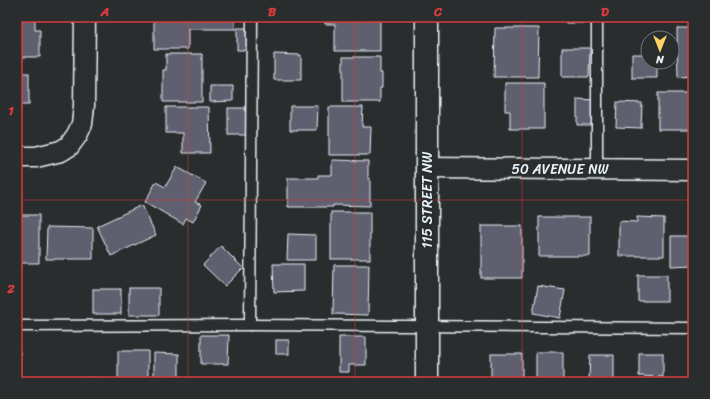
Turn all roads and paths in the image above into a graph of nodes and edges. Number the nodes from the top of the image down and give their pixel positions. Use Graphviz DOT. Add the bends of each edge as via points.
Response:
graph roads {
  1 [pos="84,17"];
  2 [pos="252,17"];
  3 [pos="427,17"];
  4 [pos="597,17"];
  5 [pos="17,157"];
  6 [pos="427,168"];
  7 [pos="597,169"];
  8 [pos="693,170"];
  9 [pos="250,325"];
  10 [pos="17,326"];
  11 [pos="428,326"];
  12 [pos="693,328"];
  13 [pos="427,382"];
  1 -- 5 [label="street" via="84,106 82,124 77,135 69,146 61,151 36,157"];
  2 -- 9 [label="lane"];
  3 -- 6 [label="street, 115 STREET NW"];
  4 -- 7 [label="lane"];
  6 -- 7 [label="street, 50 AVENUE NW"];
  6 -- 11 [label="street, 115 STREET NW"];
  7 -- 8 [label="street, 50 AVENUE NW"];
  9 -- 10 [label="lane"];
  9 -- 11 [label="lane"];
  11 -- 12 [label="lane"];
  11 -- 13 [label="street, 115 STREET NW"];
}
